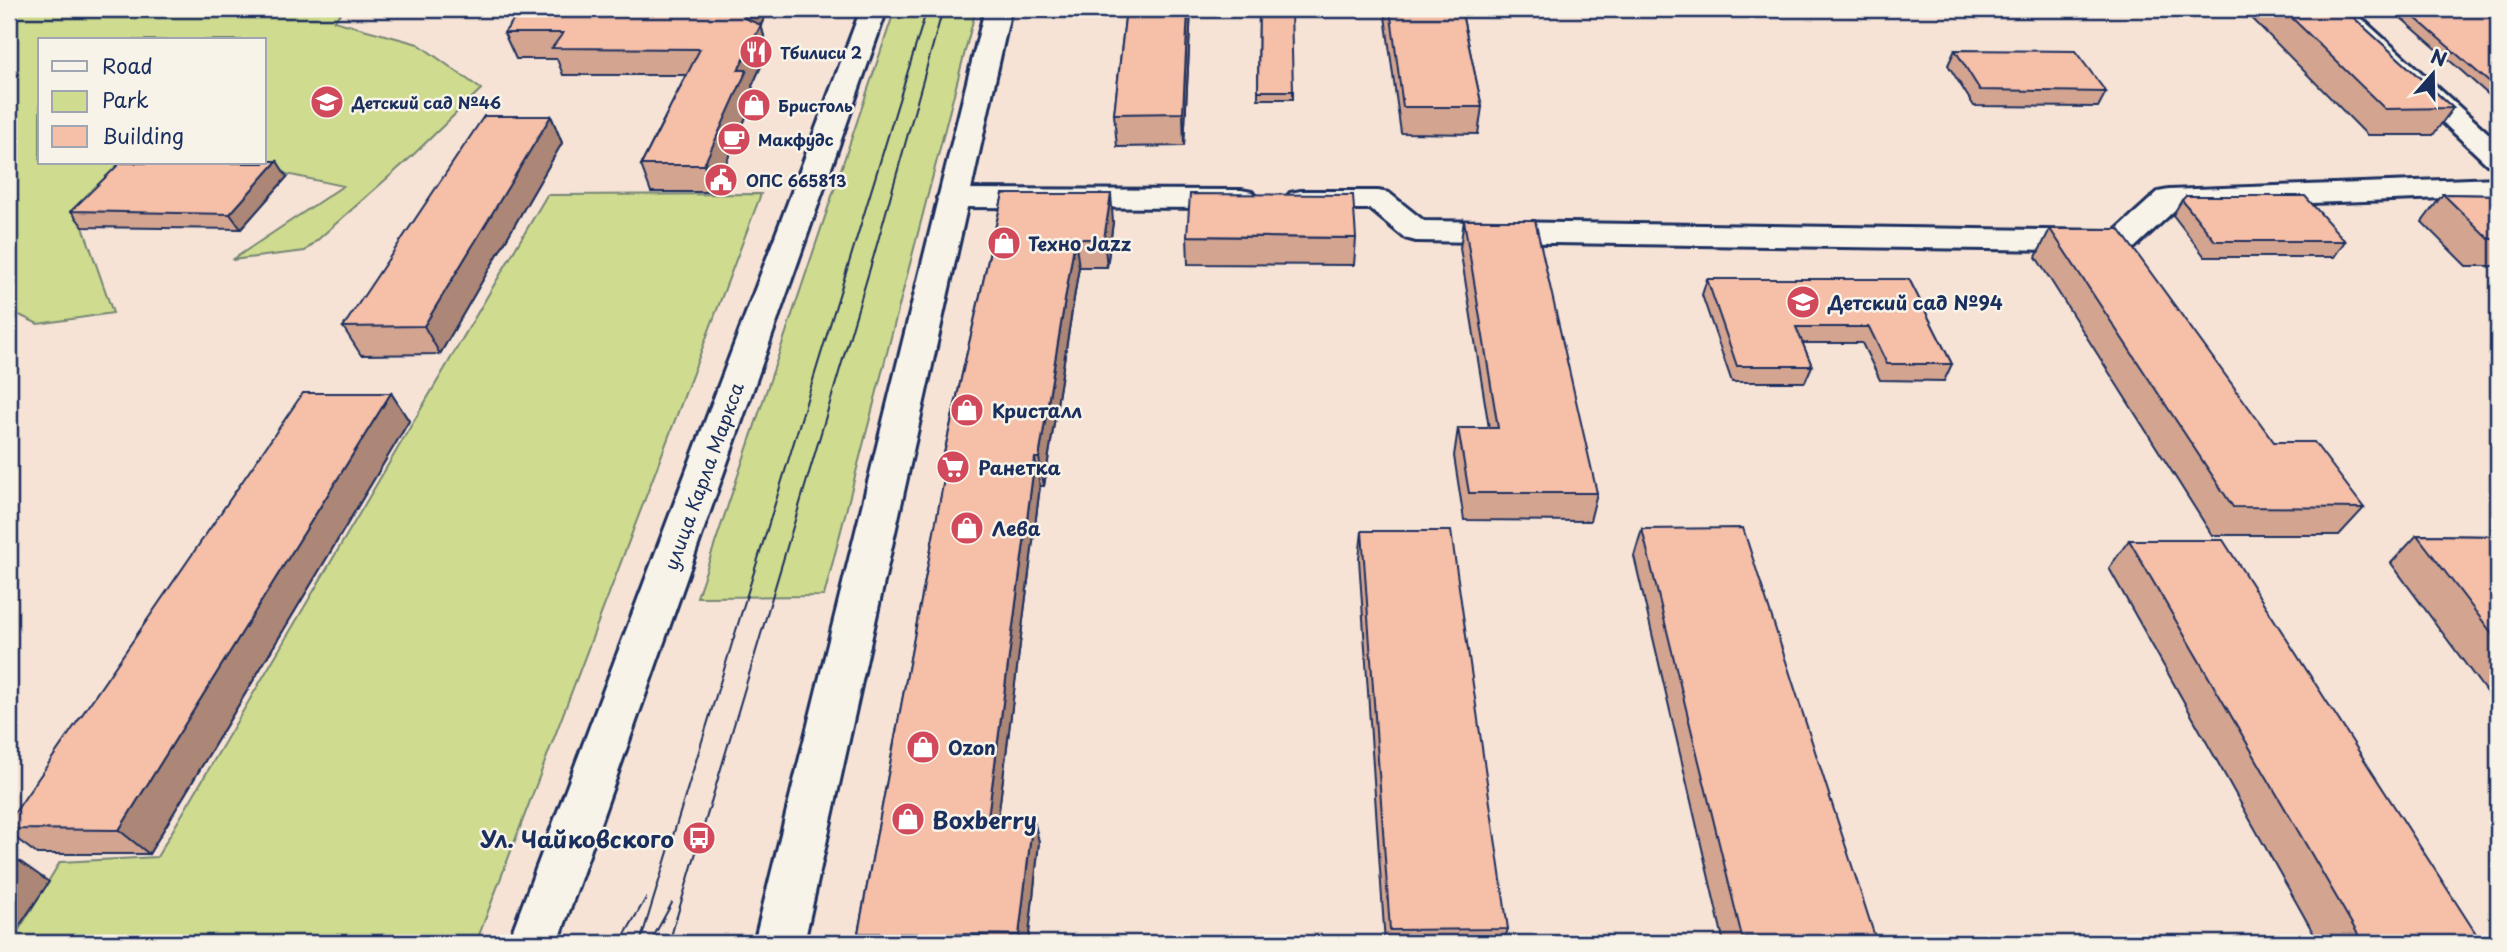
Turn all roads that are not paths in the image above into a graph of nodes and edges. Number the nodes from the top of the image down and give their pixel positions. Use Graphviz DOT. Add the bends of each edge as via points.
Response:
graph roads {
  1 [pos="874,9"];
  2 [pos="998,9"];
  3 [pos="2336,9"];
  4 [pos="2498,158"];
  5 [pos="2498,187"];
  6 [pos="953,198"];
  7 [pos="533,943"];
  8 [pos="779,943"];
  1 -- 7 [label="main road, улица Карла Маркса"];
  2 -- 6 [label="main road"];
  3 -- 4 [label="main road"];
  5 -- 6 [label="main road" via="2169,200 2123,241 1416,231 1378,200"];
  6 -- 8 [label="main road"];
}
